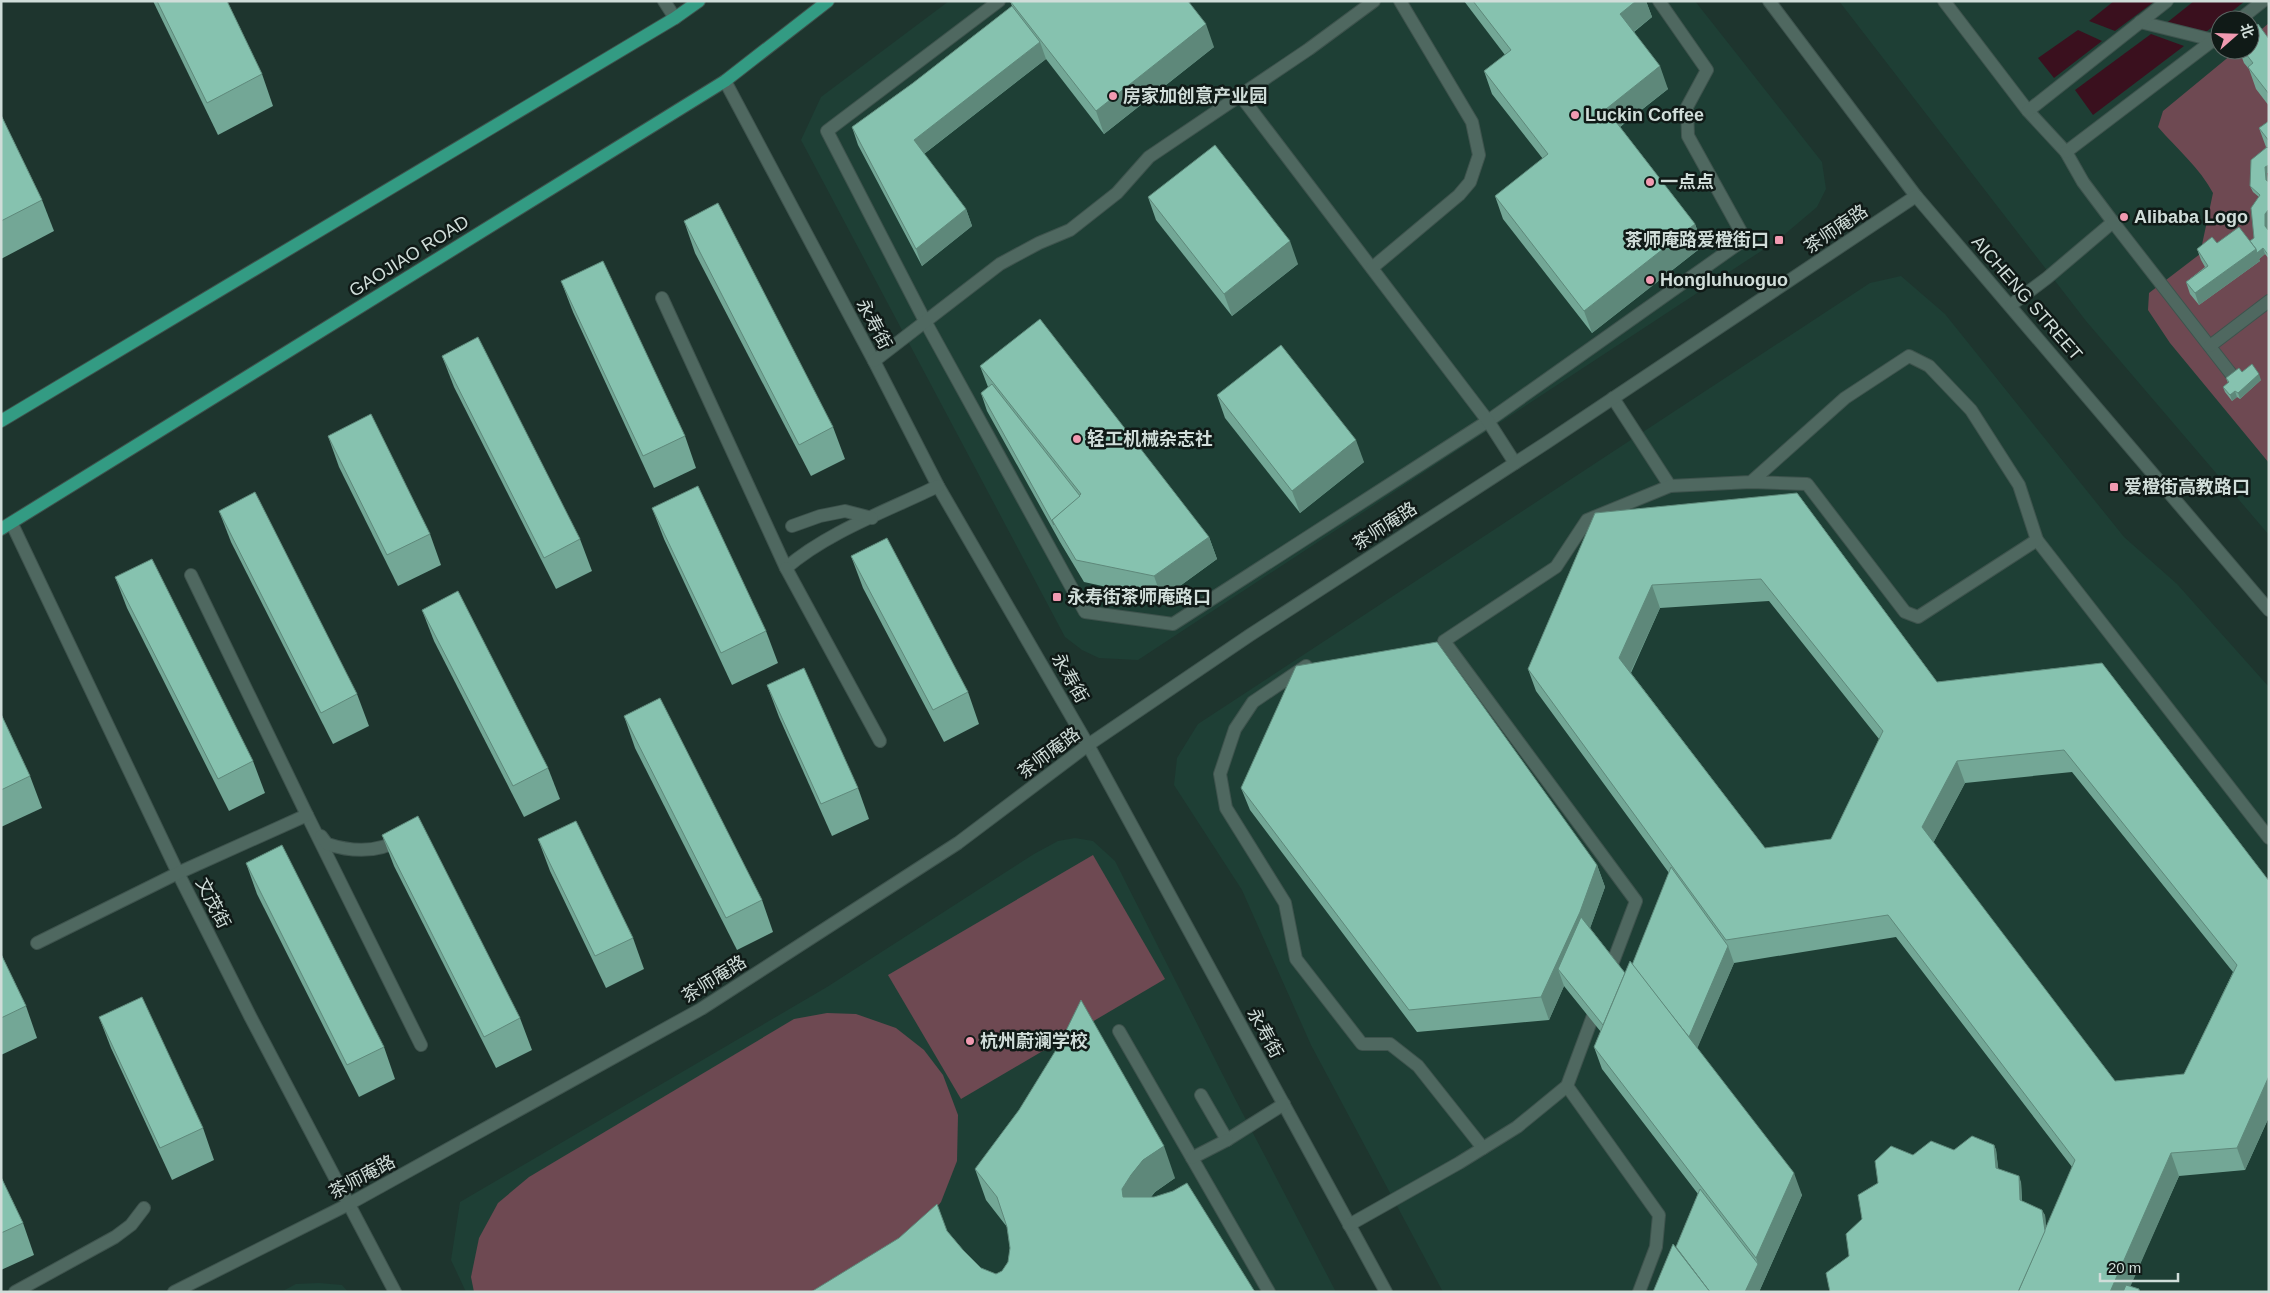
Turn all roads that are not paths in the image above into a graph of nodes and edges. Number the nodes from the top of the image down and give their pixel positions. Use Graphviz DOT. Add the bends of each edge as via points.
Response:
graph roads {
  1 [pos="664,1"];
  2 [pos="699,1"];
  3 [pos="828,1"];
  4 [pos="999,1"];
  5 [pos="1374,1"];
  6 [pos="1400,1"];
  7 [pos="1659,1"];
  8 [pos="1769,1"];
  9 [pos="1944,1"];
  10 [pos="2167,1"];
  11 [pos="2263,1"];
  12 [pos="2252,10"];
  13 [pos="675,18"];
  14 [pos="2140,22"];
  15 [pos="2210,36"];
  16 [pos="2210,42"];
  17 [pos="725,81"];
  18 [pos="1240,95"];
  19 [pos="2028,111"];
  20 [pos="2066,152"];
  21 [pos="1916,196"];
  22 [pos="2113,222"];
  23 [pos="1372,268"];
  24 [pos="662,298"];
  25 [pos="2269,301"];
  26 [pos="2011,305"];
  27 [pos="925,321"];
  28 [pos="2210,346"];
  29 [pos="874,361"];
  30 [pos="2235,379"];
  31 [pos="1613,398"];
  32 [pos="1,421"];
  33 [pos="1488,421"];
  34 [pos="1515,463"];
  35 [pos="1750,482"];
  36 [pos="938,486"];
  37 [pos="1670,486"];
  38 [pos="872,518"];
  39 [pos="792,526"];
  40 [pos="7,527"];
  41 [pos="2037,540"];
  42 [pos="786,568"];
  43 [pos="191,575"];
  44 [pos="2269,610"];
  45 [pos="1316,664"];
  46 [pos="880,742"];
  47 [pos="1088,745"];
  48 [pos="307,815"];
  49 [pos="404,837"];
  50 [pos="2269,838"];
  51 [pos="178,873"];
  52 [pos="37,944"];
  53 [pos="1119,1031"];
  54 [pos="420,1045"];
  55 [pos="1567,1086"];
  56 [pos="1201,1095"];
  57 [pos="1284,1104"];
  58 [pos="1227,1140"];
  59 [pos="1483,1148"];
  60 [pos="1192,1158"];
  61 [pos="349,1204"];
  62 [pos="144,1208"];
  63 [pos="1349,1224"];
  64 [pos="15,1292"];
  65 [pos="174,1292"];
  66 [pos="395,1292"];
  67 [pos="1269,1292"];
  68 [pos="1386,1292"];
  69 [pos="1639,1292"];
  1 -- 13 [label="street"];
  2 -- 13 [label="main road"];
  3 -- 17 [label="main road, GAOJIAO ROAD"];
  4 -- 27 [label="street" via="827,131"];
  5 -- 18 [label="street"];
  6 -- 23 [label="street" via="1472,122 1479,154 1470,182 1459,195"];
  7 -- 33 [label="street" via="1707,70 1687,107 1688,136 1745,240"];
  8 -- 21 [label="street, AICHENG STREET"];
  9 -- 19 [label="street"];
  10 -- 14 [label="street"];
  11 -- 12 [label="street"];
  13 -- 32 [label="main road"];
  14 -- 15 [label="street"];
  14 -- 19 [label="street"];
  16 -- 20 [label="street"];
  17 -- 29 [label="street, 永寿街"];
  17 -- 40 [label="main road, GAOJIAO ROAD"];
  18 -- 23 [label="street"];
  18 -- 27 [label="street" via="1149,157 1117,192 1070,230 1000,264"];
  19 -- 20 [label="street"];
  20 -- 22 [label="street" via="2083,182"];
  21 -- 26 [label="street, AICHENG STREET"];
  21 -- 31 [label="street, 茶师庵路"];
  22 -- 26 [label="street"];
  22 -- 28 [label="street"];
  23 -- 33 [label="street"];
  24 -- 42 [label="street"];
  25 -- 28 [label="street"];
  26 -- 44 [label="street, AICHENG STREET"];
  27 -- 29 [label="street"];
  27 -- 33 [label="street" via="1085,612 1173,624"];
  28 -- 30 [label="street"];
  29 -- 36 [label="street, 永寿街"];
  31 -- 34 [label="street, 茶师庵路"];
  31 -- 37 [label="street"];
  33 -- 34 [label="street"];
  34 -- 47 [label="street, 茶师庵路" via="1250,635"];
  35 -- 37 [label="street"];
  35 -- 41 [label="street" via="1807,484 1905,612 1918,617"];
  35 -- 41 [label="street" via="1845,398 1909,356 1930,366 1971,410 2019,485"];
  36 -- 38 [label="street"];
  36 -- 47 [label="street, 永寿街"];
  37 -- 55 [label="street" via="1586,520 1556,567 1439,642 1636,901"];
  38 -- 39 [label="street" via="845,511"];
  38 -- 42 [label="street" via="798,558"];
  40 -- 51 [label="street, 文茂街"];
  41 -- 50 [label="street"];
  42 -- 46 [label="street"];
  43 -- 48 [label="street"];
  45 -- 59 [label="street" via="1307,666 1253,702 1235,729 1220,774 1226,808 1286,903 1296,959 1362,1044 1390,1044 1418,1066"];
  47 -- 57 [label="street, 永寿街"];
  47 -- 61 [label="street, 茶师庵路" via="958,843 701,1009"];
  48 -- 49 [label="street" via="327,844 342,848 372,850"];
  48 -- 51 [label="street"];
  48 -- 54 [label="street"];
  51 -- 52 [label="street"];
  51 -- 61 [label="street, 文茂街"];
  53 -- 60 [label="street"];
  55 -- 59 [label="street" via="1517,1127"];
  55 -- 69 [label="street" via="1659,1215 1656,1247"];
  56 -- 58 [label="street"];
  57 -- 58 [label="street"];
  57 -- 63 [label="street, 永寿街"];
  58 -- 60 [label="street"];
  59 -- 63 [label="street"];
  60 -- 67 [label="street"];
  61 -- 65 [label="street, 茶师庵路"];
  61 -- 66 [label="street, 文茂街"];
  62 -- 64 [label="street" via="131,1225 115,1236"];
  63 -- 68 [label="street, 永寿街"];
}
